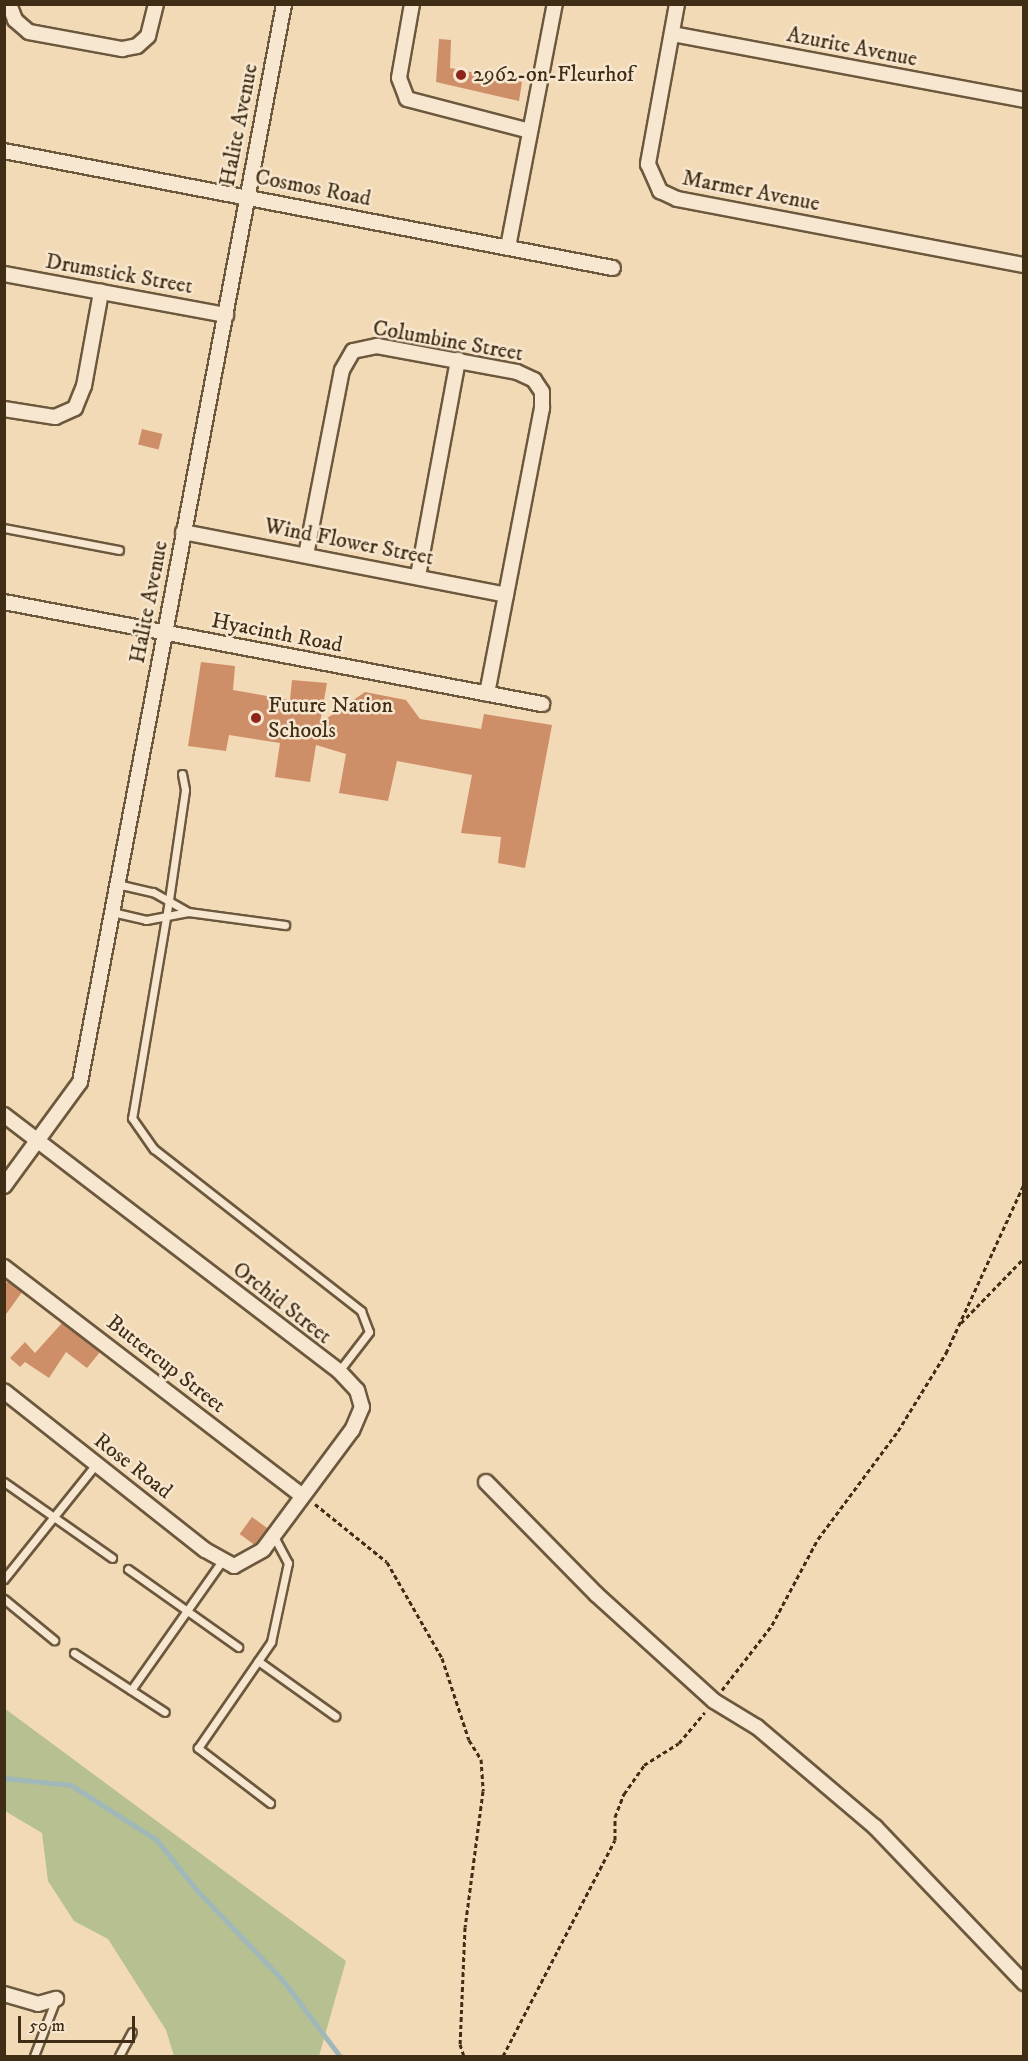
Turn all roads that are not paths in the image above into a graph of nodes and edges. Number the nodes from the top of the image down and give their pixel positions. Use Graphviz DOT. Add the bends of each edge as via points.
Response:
graph roads {
  1 [pos="9,4"];
  2 [pos="156,4"];
  3 [pos="284,4"];
  4 [pos="412,4"];
  5 [pos="555,4"];
  6 [pos="677,4"];
  7 [pos="672,34"];
  8 [pos="1023,100"];
  9 [pos="530,131"];
  10 [pos="4,151"];
  11 [pos="247,197"];
  12 [pos="508,247"];
  13 [pos="1023,265"];
  14 [pos="613,268"];
  15 [pos="4,274"];
  16 [pos="101,292"];
  17 [pos="226,315"];
  18 [pos="458,360"];
  19 [pos="4,409"];
  20 [pos="4,528"];
  21 [pos="183,532"];
  22 [pos="119,550"];
  23 [pos="306,555"];
  24 [pos="418,576"];
  25 [pos="506,595"];
  26 [pos="4,602"];
  27 [pos="164,633"];
  28 [pos="487,694"];
  29 [pos="542,704"];
  30 [pos="182,774"];
  31 [pos="117,884"];
  32 [pos="169,900"];
  33 [pos="112,912"];
  34 [pos="188,912"];
  35 [pos="165,918"];
  36 [pos="285,926"];
  37 [pos="4,1115"];
  38 [pos="39,1141"];
  39 [pos="4,1186"];
  40 [pos="4,1267"];
  41 [pos="339,1371"];
  42 [pos="4,1390"];
  43 [pos="96,1463"];
  44 [pos="4,1482"];
  45 [pos="486,1482"];
  46 [pos="301,1495"];
  47 [pos="55,1517"];
  48 [pos="273,1535"];
  49 [pos="112,1558"];
  50 [pos="222,1561"];
  51 [pos="239,1566"];
  52 [pos="128,1569"];
  53 [pos="4,1579"];
  54 [pos="4,1599"];
  55 [pos="187,1611"];
  56 [pos="54,1640"];
  57 [pos="238,1647"];
  58 [pos="74,1653"];
  59 [pos="258,1661"];
  60 [pos="131,1690"];
  61 [pos="165,1712"];
  62 [pos="335,1716"];
  63 [pos="270,1803"];
  64 [pos="1023,1983"];
  65 [pos="4,1994"];
  66 [pos="56,2000"];
  67 [pos="132,2032"];
  68 [pos="34,2056"];
  69 [pos="119,2056"];
  1 -- 2 [label="street" via="15,20 29,32 122,49 137,46 148,36"];
  3 -- 11 [label="street, Halite Avenue"];
  4 -- 9 [label="street" via="399,78 407,99"];
  5 -- 9 [label="street"];
  6 -- 7 [label="street, Marmer Avenue"];
  7 -- 8 [label="street, Azurite Avenue"];
  7 -- 13 [label="street, Marmer Avenue" via="648,164 654,183 667,196"];
  9 -- 12 [label="street"];
  10 -- 11 [label="street, Cosmos Road"];
  11 -- 12 [label="street, Cosmos Road"];
  11 -- 17 [label="street, Halite Avenue"];
  12 -- 14 [label="street, Cosmos Road"];
  15 -- 16 [label="street, Drumstick Street"];
  16 -- 17 [label="street, Drumstick Street"];
  16 -- 19 [label="street" via="84,386 75,408 55,417"];
  17 -- 21 [label="street, Halite Avenue"];
  18 -- 23 [label="street, Columbine Street" via="368,345 349,355 342,370"];
  18 -- 24 [label="street"];
  18 -- 25 [label="street, Columbine Street" via="526,375 542,392"];
  20 -- 22 [label="lane"];
  21 -- 23 [label="street, Wind Flower Street"];
  21 -- 27 [label="street, Halite Avenue"];
  23 -- 24 [label="street, Wind Flower Street"];
  24 -- 25 [label="street, Wind Flower Street"];
  25 -- 28 [label="street, Columbine Street"];
  26 -- 27 [label="street, Hyacinth Road"];
  27 -- 28 [label="street, Hyacinth Road"];
  27 -- 31 [label="street, Halite Avenue"];
  28 -- 29 [label="street, Hyacinth Road"];
  30 -- 32 [label="lane" via="185,790"];
  31 -- 32 [label="lane"];
  31 -- 33 [label="street, Halite Avenue"];
  32 -- 34 [label="lane"];
  32 -- 35 [label="lane"];
  33 -- 35 [label="lane" via="146,920"];
  33 -- 38 [label="street, Halite Avenue" via="80,1082"];
  34 -- 35 [label="lane"];
  34 -- 36 [label="lane"];
  35 -- 41 [label="lane" via="132,1101 133,1124 154,1149 362,1311 369,1332"];
  37 -- 38 [label="street, Orchid Street"];
  38 -- 39 [label="street, Halite Avenue"];
  38 -- 41 [label="street, Orchid Street"];
  40 -- 46 [label="street, Buttercup Street"];
  41 -- 46 [label="street, Orchid Street" via="357,1390 361,1414"];
  42 -- 43 [label="street, Rose Road"];
  43 -- 47 [label="lane"];
  43 -- 50 [label="street, Rose Road"];
  44 -- 47 [label="lane"];
  45 -- 64 [label="street" via="596,1594 714,1701 757,1727 852,1806"];
  46 -- 48 [label="street, Orchid Street"];
  47 -- 49 [label="lane"];
  47 -- 53 [label="lane"];
  48 -- 51 [label="street, Orchid Street" via="258,1555"];
  48 -- 59 [label="lane" via="285,1554 288,1572 271,1642"];
  50 -- 51 [label="street, Rose Road"];
  50 -- 55 [label="lane"];
  52 -- 55 [label="lane"];
  54 -- 56 [label="lane"];
  55 -- 57 [label="lane"];
  55 -- 60 [label="lane"];
  58 -- 60 [label="lane"];
  59 -- 62 [label="lane"];
  59 -- 63 [label="lane" via="198,1748"];
  60 -- 61 [label="lane"];
  65 -- 66 [label="street" via="38,2004"];
  66 -- 68 [label="lane"];
  67 -- 69 [label="lane"];
}
